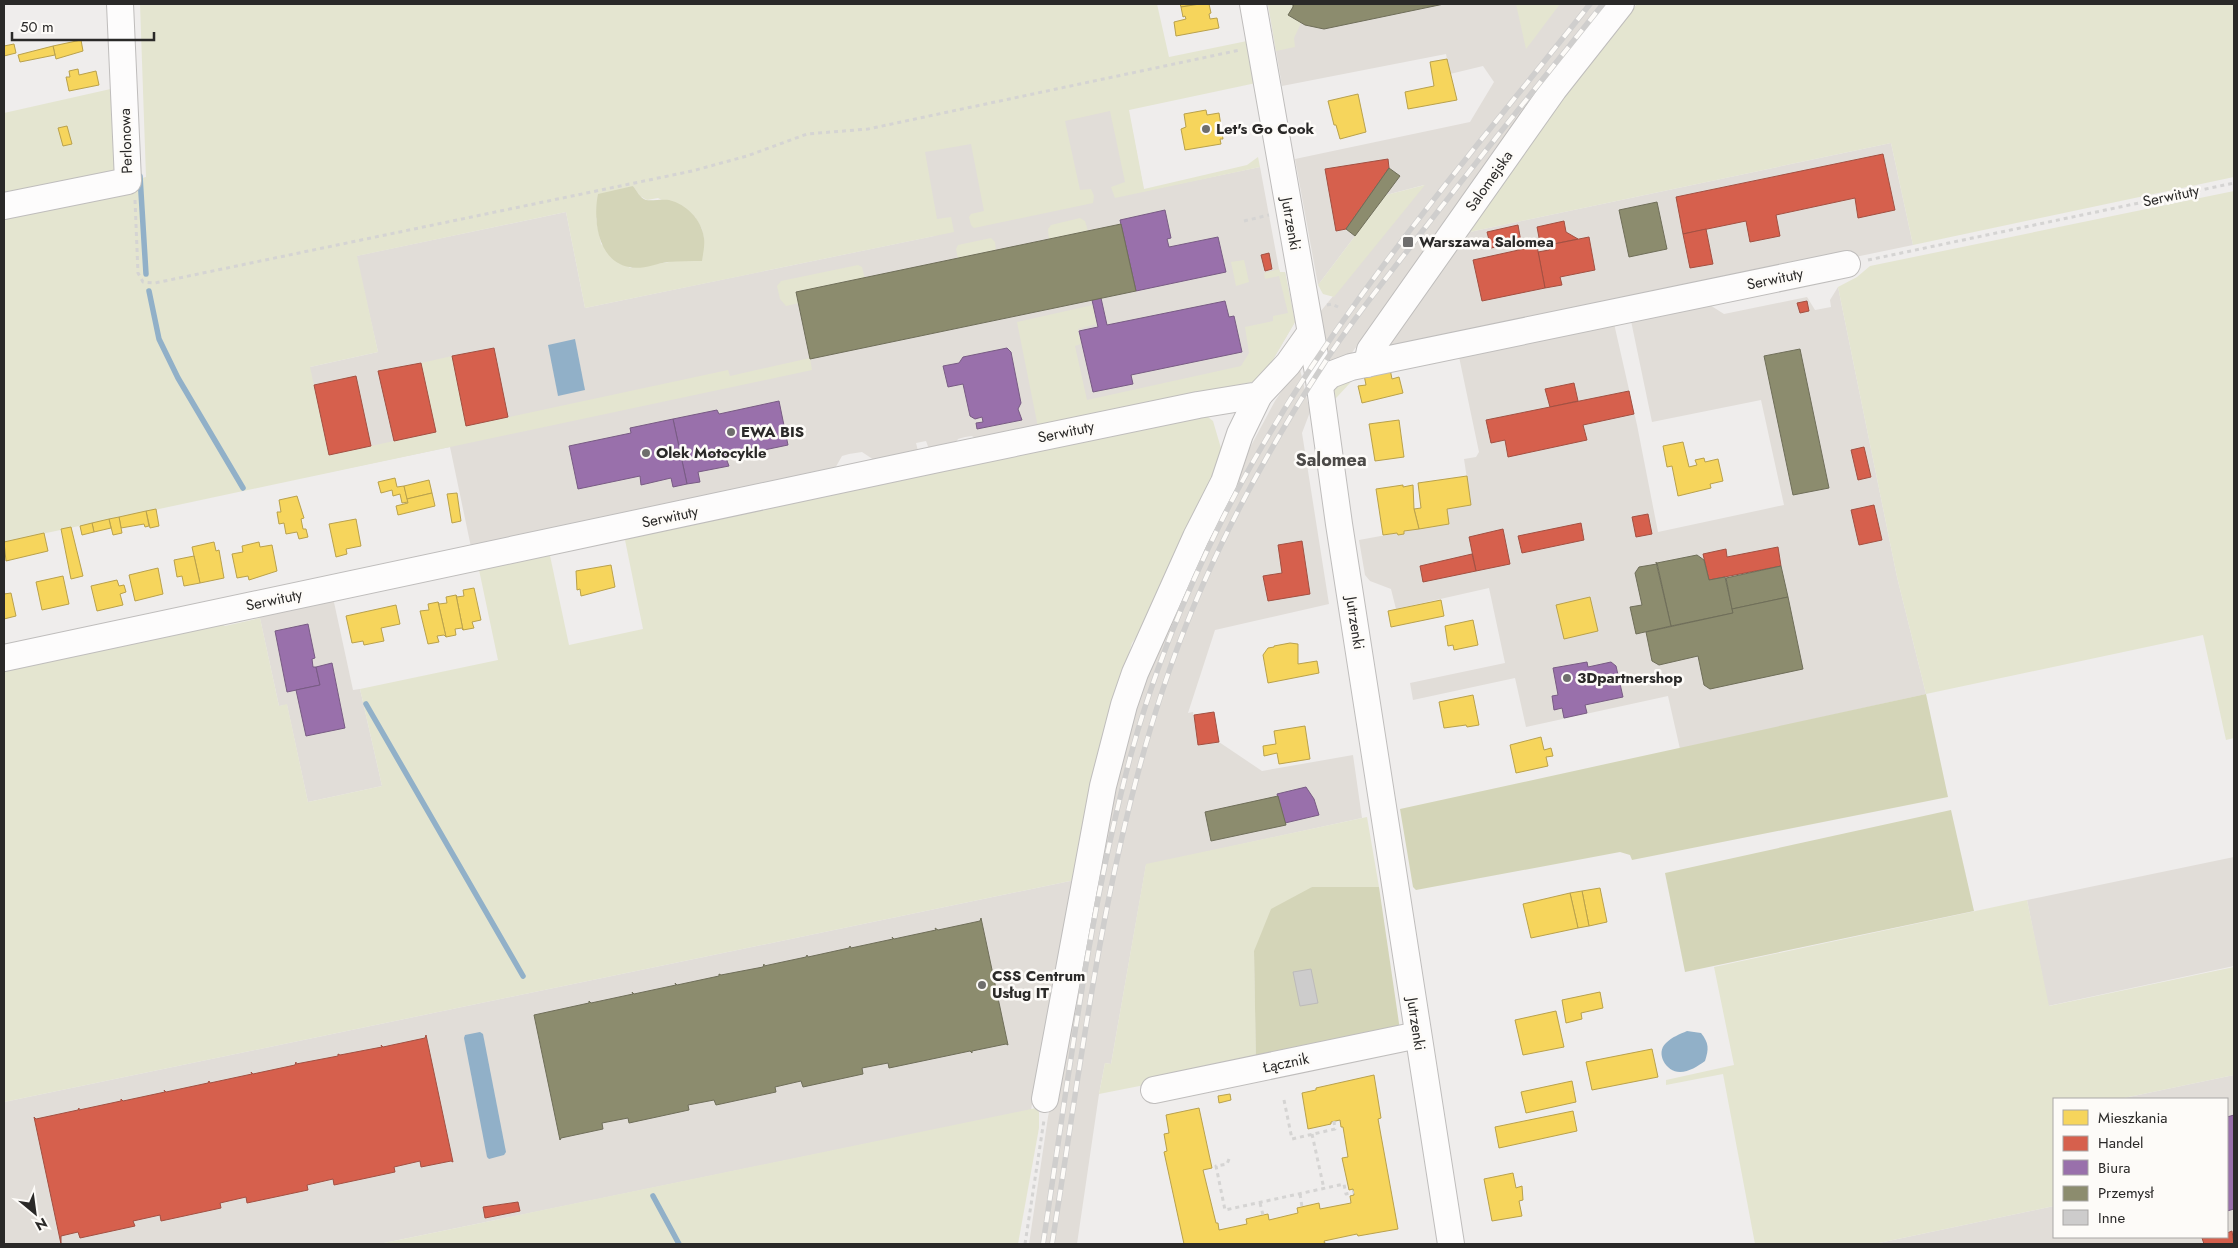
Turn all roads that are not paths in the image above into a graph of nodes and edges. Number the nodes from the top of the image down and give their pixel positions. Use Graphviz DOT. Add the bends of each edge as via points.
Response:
graph roads {
  1 [pos="120,4"];
  2 [pos="1253,4"];
  3 [pos="1621,4"];
  4 [pos="4,206"];
  5 [pos="1847,264"];
  6 [pos="1310,333"];
  7 [pos="1367,364"];
  8 [pos="1320,385"];
  9 [pos="1259,395"];
  10 [pos="4,658"];
  11 [pos="1418,1036"];
  12 [pos="1154,1090"];
  13 [pos="1045,1099"];
  14 [pos="1451,1244"];
  1 -- 4 [label="street, Perlonowa" via="128,181"];
  2 -- 6 [label="street, Jutrzenki"];
  3 -- 7 [label="street, Salomejska" via="1554,89 1490,179 1370,350"];
  5 -- 7 [label="street, Serwituty"];
  6 -- 8 [label="street, Jutrzenki"];
  6 -- 9 [label="street" via="1288,364"];
  7 -- 8 [label="street, Serwituty" via="1330,375"];
  8 -- 11 [label="street, Jutrzenki"];
  9 -- 10 [label="street, Serwituty" via="946,457"];
  9 -- 13 [label="street" via="1240,434 1224,482 1196,537 1124,704 1103,786"];
  11 -- 12 [label="street, Łącznik"];
  11 -- 14 [label="street, Jutrzenki"];
}
